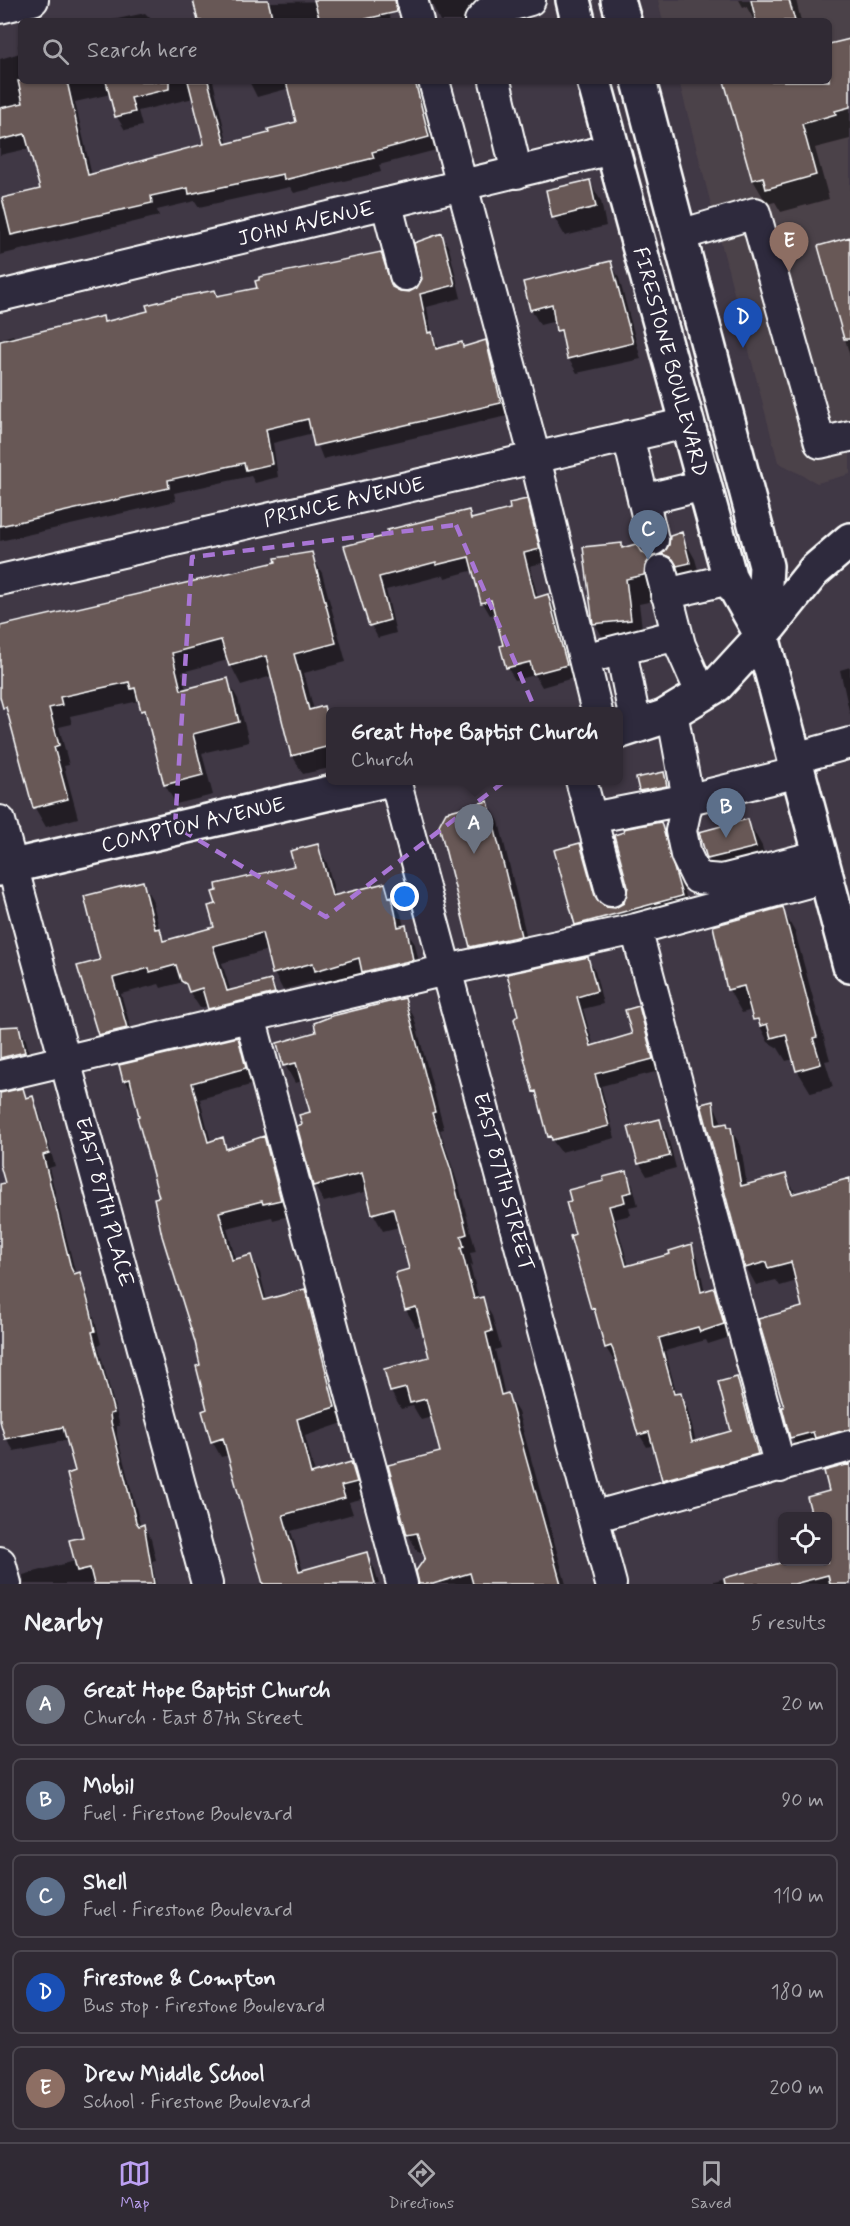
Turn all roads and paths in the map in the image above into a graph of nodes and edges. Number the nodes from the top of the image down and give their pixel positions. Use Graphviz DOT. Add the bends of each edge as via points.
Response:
graph roads {
  1 [pos="33,0"];
  2 [pos="412,0"];
  3 [pos="530,0"];
  4 [pos="573,0"];
  5 [pos="618,0"];
  6 [pos="0,8"];
  7 [pos="417,18"];
  8 [pos="483,18"];
  9 [pos="577,18"];
  10 [pos="623,18"];
  11 [pos="435,84"];
  12 [pos="496,84"];
  13 [pos="595,84"];
  14 [pos="640,84"];
  15 [pos="612,149"];
  16 [pos="517,173"];
  17 [pos="462,186"];
  18 [pos="387,205"];
  19 [pos="680,235"];
  20 [pos="405,275"];
  21 [pos="0,296"];
  22 [pos="687,423"];
  23 [pos="628,436"];
  24 [pos="850,436"];
  25 [pos="535,458"];
  26 [pos="704,485"];
  27 [pos="643,500"];
  28 [pos="653,540"];
  29 [pos="850,540"];
  30 [pos="730,579"];
  31 [pos="0,580"];
  32 [pos="677,635"];
  33 [pos="762,636"];
  34 [pos="621,650"];
  35 [pos="584,659"];
  36 [pos="702,694"];
  37 [pos="596,707"];
  38 [pos="672,712"];
  39 [pos="627,729"];
  40 [pos="850,743"];
  41 [pos="797,765"];
  42 [pos="364,785"];
  43 [pos="396,785"];
  44 [pos="582,785"];
  45 [pos="688,799"];
  46 [pos="591,818"];
  47 [pos="0,821"];
  48 [pos="824,866"];
  49 [pos="6,868"];
  50 [pos="611,891"];
  51 [pos="636,929"];
  52 [pos="850,966"];
  53 [pos="446,970"];
  54 [pos="250,1017"];
  55 [pos="65,1061"];
  56 [pos="0,1076"];
  57 [pos="850,1446"];
  58 [pos="780,1467"];
  59 [pos="593,1518"];
  60 [pos="0,1562"];
  61 [pos="6,1584"];
  62 [pos="207,1584"];
  63 [pos="402,1584"];
  64 [pos="611,1584"];
  1 -- 6 [label="street"];
  2 -- 7 [label="street"];
  3 -- 8 [label="street" via="489,12"];
  4 -- 9 [label="main road"];
  5 -- 10 [label="main road"];
  11 -- 17 [label="street"];
  12 -- 16 [label="street"];
  13 -- 15 [label="main road, FIRESTONE BOULEVARD"];
  14 -- 19 [label="main road, FIRESTONE BOULEVARD"];
  15 -- 16 [label="street, JOHN AVENUE"];
  15 -- 22 [label="main road, FIRESTONE BOULEVARD"];
  16 -- 17 [label="street, JOHN AVENUE"];
  17 -- 18 [label="street, JOHN AVENUE"];
  17 -- 25 [label="street"];
  18 -- 20 [label="street"];
  18 -- 21 [label="street, JOHN AVENUE"];
  19 -- 24 [label="street" via="755,213 820,443"];
  19 -- 33 [label="main road, FIRESTONE BOULEVARD" via="766,566"];
  22 -- 23 [label="street, PRINCE AVENUE"];
  22 -- 26 [label="main road, FIRESTONE BOULEVARD"];
  23 -- 25 [label="street, PRINCE AVENUE"];
  23 -- 27 [label="street"];
  25 -- 31 [label="street, PRINCE AVENUE"];
  25 -- 35 [label="street"];
  26 -- 27 [label="street"];
  26 -- 30 [label="main road, FIRESTONE BOULEVARD"];
  27 -- 28 [label="street"];
  29 -- 33 [label="main road" via="814,571"];
  30 -- 32 [label="street" via="664,582"];
  30 -- 33 [label="main road, FIRESTONE BOULEVARD"];
  32 -- 34 [label="street"];
  32 -- 36 [label="street"];
  33 -- 36 [label="main road" via="717,685"];
  33 -- 41 [label="main road, FIRESTONE BOULEVARD"];
  34 -- 35 [label="street"];
  34 -- 39 [label="street"];
  35 -- 37 [label="street"];
  36 -- 38 [label="main road"];
  38 -- 39 [label="main road"];
  38 -- 45 [label="street"];
  40 -- 41 [label="street"];
  41 -- 45 [label="street"];
  41 -- 48 [label="main road, FIRESTONE BOULEVARD"];
  42 -- 49 [label="main road, COMPTON AVENUE"];
  43 -- 53 [label="street, EAST 87TH STREET"];
  44 -- 46 [label="street"];
  45 -- 46 [label="street"];
  45 -- 48 [label="street" via="681,831 686,855 697,878 722,880"];
  46 -- 50 [label="street"];
  47 -- 49 [label="street, EAST 87TH PLACE"];
  48 -- 51 [label="street"];
  48 -- 52 [label="main road, FIRESTONE BOULEVARD"];
  49 -- 55 [label="street, EAST 87TH PLACE"];
  51 -- 53 [label="street"];
  51 -- 58 [label="street"];
  53 -- 54 [label="street"];
  53 -- 59 [label="street, EAST 87TH STREET"];
  54 -- 55 [label="street"];
  54 -- 63 [label="street"];
  55 -- 56 [label="street"];
  55 -- 62 [label="street, EAST 87TH PLACE"];
  57 -- 58 [label="street"];
  58 -- 59 [label="street"];
  59 -- 64 [label="street, EAST 87TH STREET"];
  60 -- 61 [label="street"];
}
